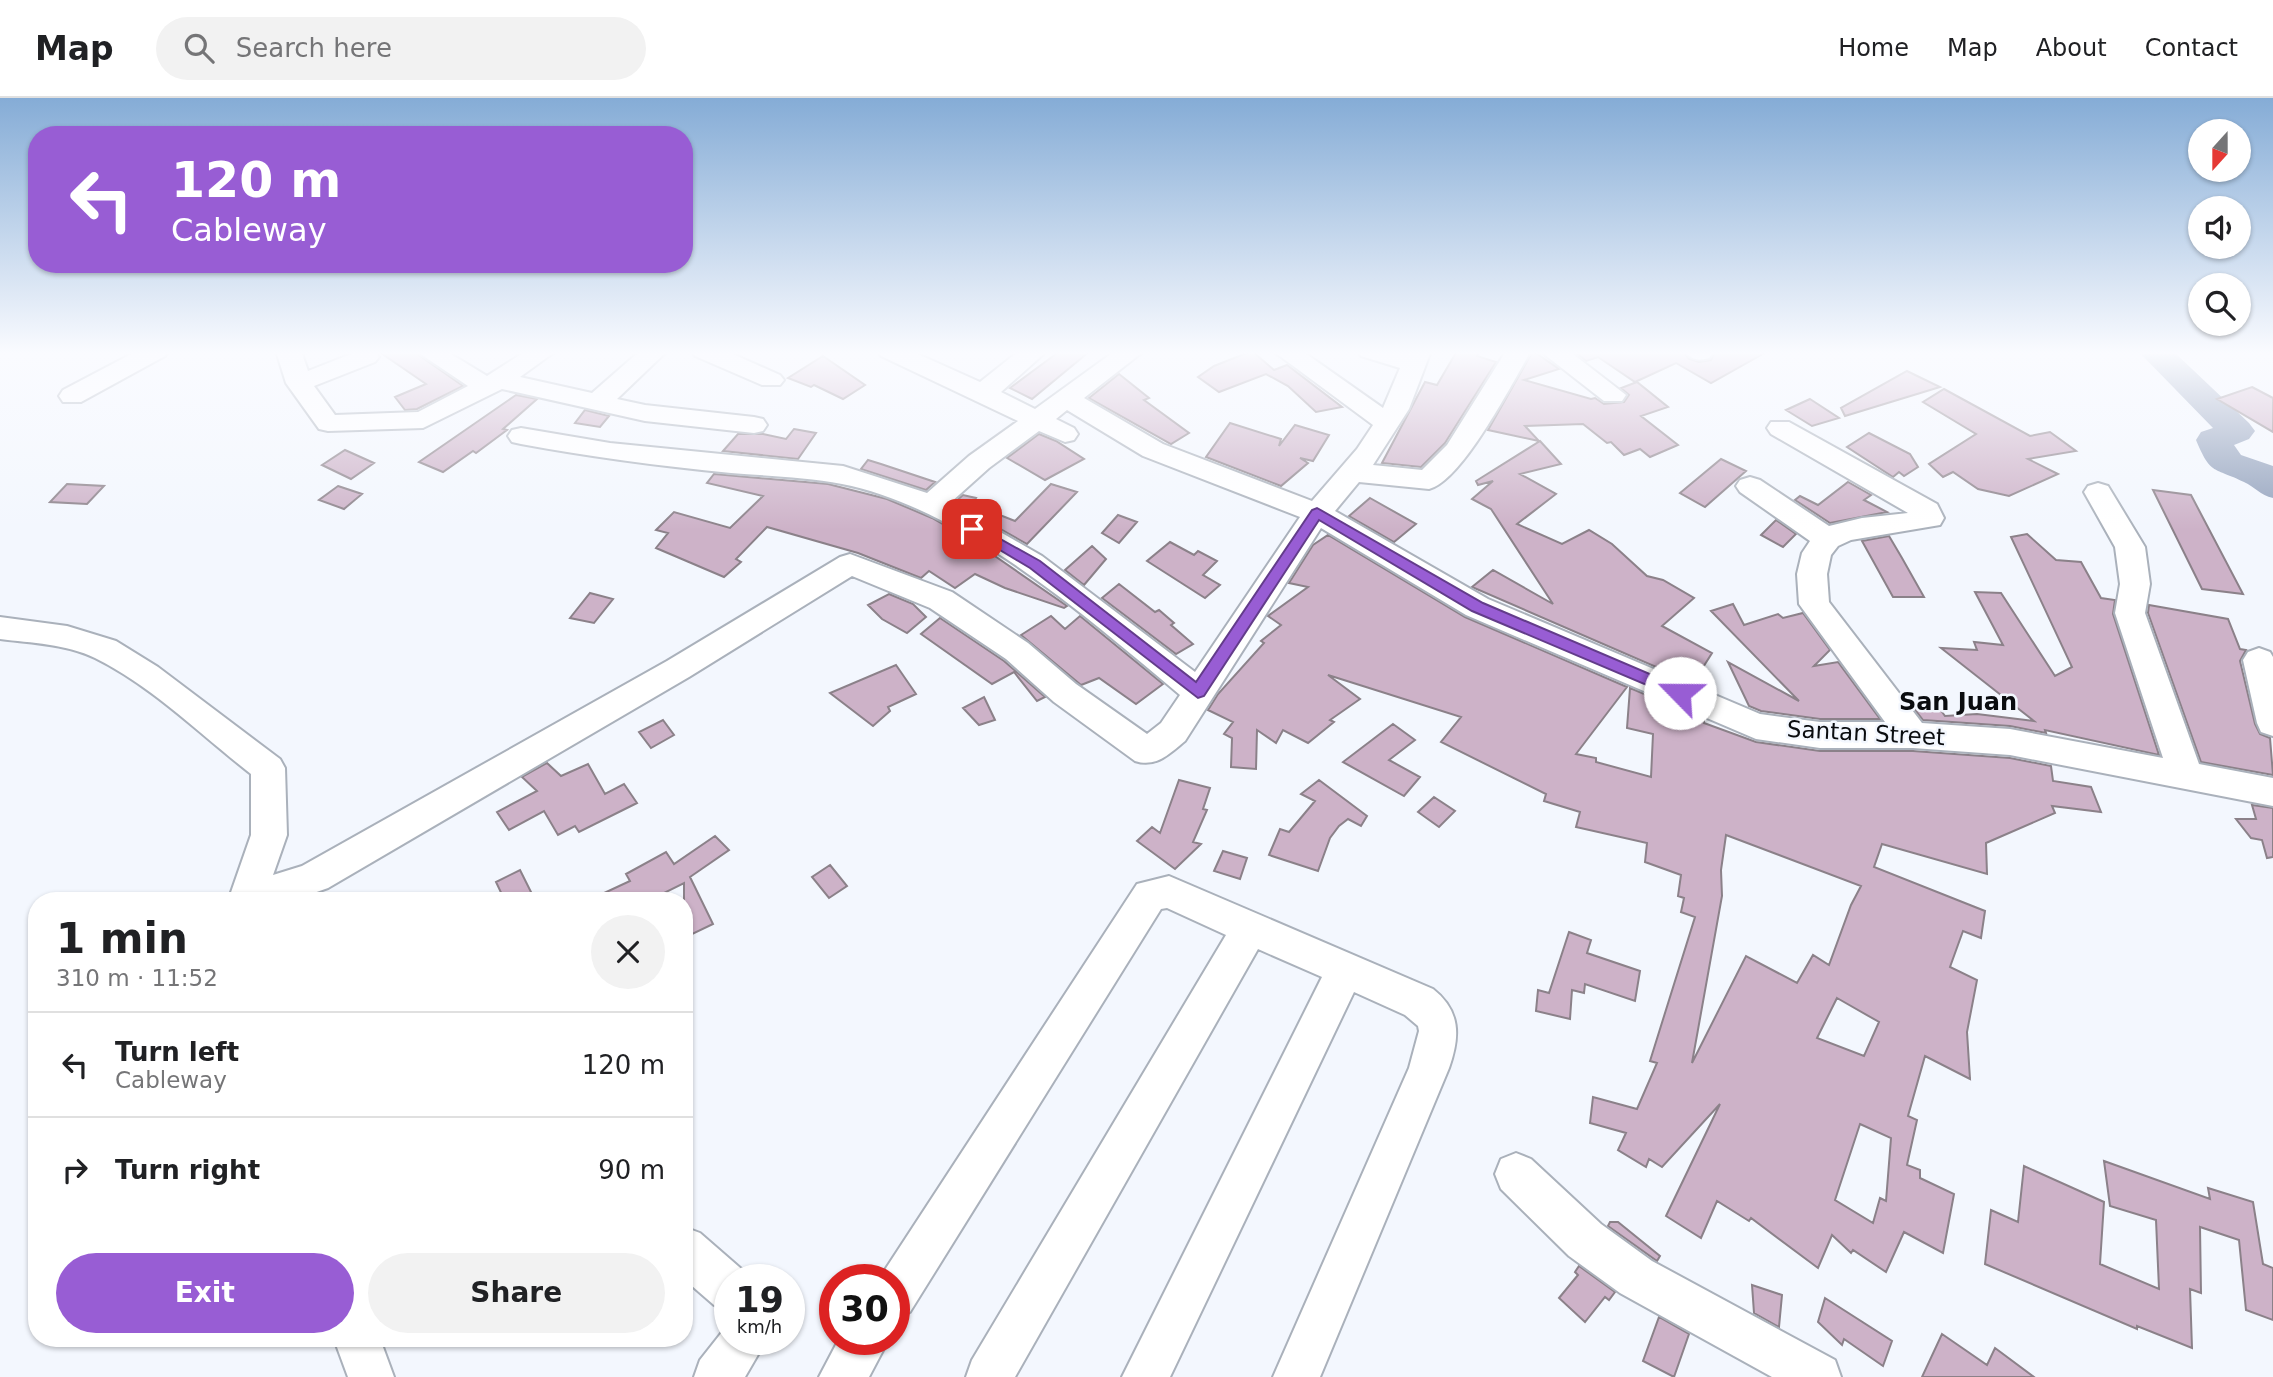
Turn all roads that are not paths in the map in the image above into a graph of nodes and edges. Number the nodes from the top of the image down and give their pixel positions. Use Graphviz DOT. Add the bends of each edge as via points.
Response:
graph roads {
  1 [pos="319,411"];
  2 [pos="439,411"];
  3 [pos="634,411"];
  4 [pos="1020,411"];
  5 [pos="1050,411"];
  6 [pos="1087,411"];
  7 [pos="1370,411"];
  8 [pos="1395,411"];
  9 [pos="1482,411"];
  10 [pos="645,413"];
  11 [pos="1038,419"];
  12 [pos="1388,423"];
  13 [pos="754,425"];
  14 [pos="1780,428"];
  15 [pos="1065,434"];
  16 [pos="521,436"];
  17 [pos="610,453"];
  18 [pos="1352,472"];
  19 [pos="1750,486"];
  20 [pos="2098,492"];
  21 [pos="930,506"];
  22 [pos="1317,513"];
  23 [pos="1826,538"];
  24 [pos="0,628"];
  25 [pos="2259,660"];
  26 [pos="1198,692"];
  27 [pos="2273,723"];
  28 [pos="1913,735"];
  29 [pos="2186,776"];
  30 [pos="2273,792"];
  31 [pos="250,892"];
  32 [pos="270,892"];
  33 [pos="1251,927"];
  34 [pos="1346,969"];
  35 [pos="1516,1174"];
  36 [pos="693,1257"];
  37 [pos="910,1271"];
  38 [pos="714,1275"];
  39 [pos="361,1347"];
  40 [pos="733,1355"];
  41 [pos="856,1355"];
  42 [pos="371,1377"];
  43 [pos="717,1377"];
  44 [pos="842,1377"];
  45 [pos="989,1377"];
  46 [pos="1145,1377"];
  47 [pos="1296,1377"];
  48 [pos="1818,1377"];
  1 -- 2 [label="street" via="328,423 423,419"];
  3 -- 10 [label="street"];
  4 -- 11 [label="street"];
  5 -- 11 [label="street"];
  6 -- 22 [label="street, Santan Street" via="1153,450"];
  7 -- 12 [label="street"];
  8 -- 12 [label="street"];
  9 -- 18 [label="street" via="1457,451 1429,480"];
  10 -- 13 [label="street"];
  10 -- 17 [label="street"];
  11 -- 15 [label="street"];
  11 -- 21 [label="street" via="979,461"];
  12 -- 18 [label="street"];
  14 -- 23 [label="street" via="1927,511 1930,518"];
  16 -- 17 [label="street"];
  17 -- 21 [label="street" via="844,475"];
  18 -- 22 [label="street"];
  19 -- 23 [label="street"];
  20 -- 29 [label="street" via="2130,547 2135,584 2130,613"];
  21 -- 26 [label="street" via="1035,564"];
  22 -- 26 [label="street"];
  22 -- 28 [label="street, Santan Street" via="1477,607 1756,726 1821,735"];
  23 -- 28 [label="street" via="1812,559 1814,604"];
  24 -- 31 [label="street" via="67,636 105,649 268,768 269,835"];
  25 -- 27 [label="street"];
  26 -- 32 [label="street" via="1173,732 1147,752 1065,693 1017,651 941,600 850,564 678,669 315,877"];
  28 -- 29 [label="street, Santan Street" via="2010,742"];
  29 -- 30 [label="street, Santan Street"];
  33 -- 34 [label="street"];
  33 -- 37 [label="street" via="1169,892 1150,895"];
  33 -- 45 [label="street"];
  34 -- 46 [label="street"];
  34 -- 47 [label="street" via="1434,1012 1439,1022 1437,1042"];
  35 -- 48 [label="street" via="1584,1240 1636,1277"];
  36 -- 38 [label="street"];
  39 -- 42 [label="street"];
  40 -- 43 [label="street"];
  41 -- 44 [label="street"];
}
